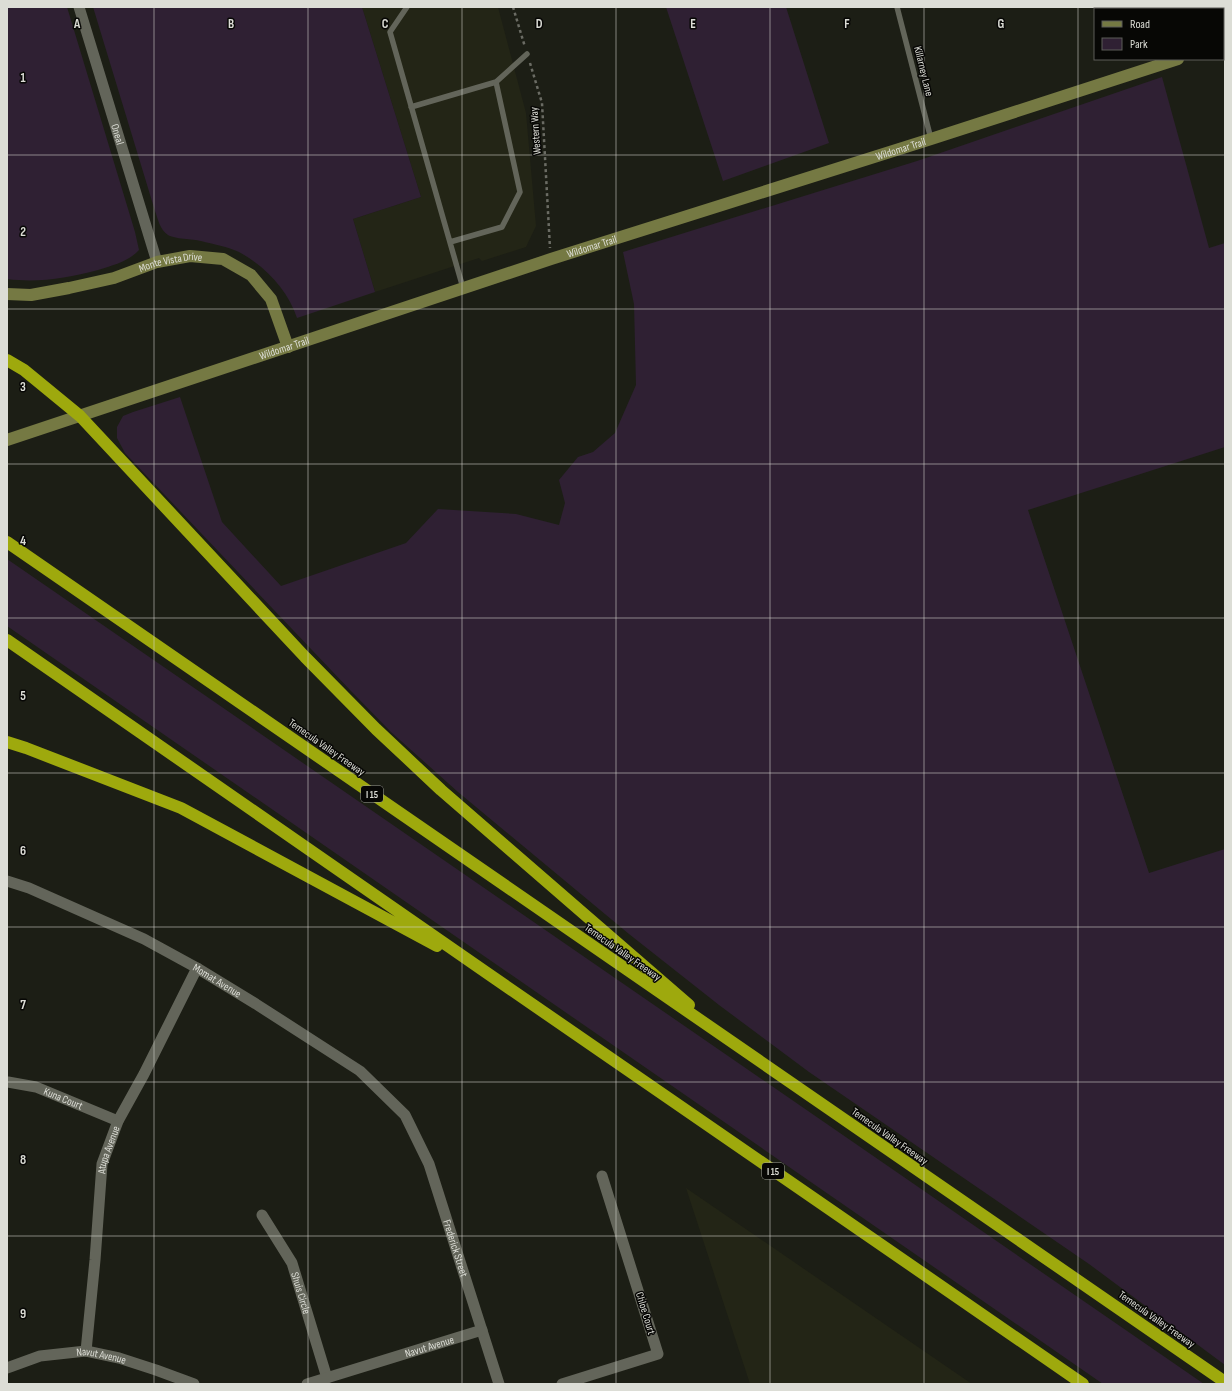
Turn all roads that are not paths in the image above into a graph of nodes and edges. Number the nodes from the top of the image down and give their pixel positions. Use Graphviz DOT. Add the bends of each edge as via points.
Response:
graph roads {
  1 [pos="79,7"];
  2 [pos="407,7"];
  3 [pos="897,7"];
  4 [pos="527,54"];
  5 [pos="1175,60"];
  6 [pos="496,82"];
  7 [pos="411,107"];
  8 [pos="931,140"];
  9 [pos="450,242"];
  10 [pos="157,262"];
  11 [pos="463,288"];
  12 [pos="7,294"];
  13 [pos="288,347"];
  14 [pos="7,360"];
  15 [pos="80,416"];
  16 [pos="7,440"];
  17 [pos="7,542"];
  18 [pos="7,640"];
  19 [pos="7,742"];
  20 [pos="7,881"];
  21 [pos="197,968"];
  22 [pos="487,973"];
  23 [pos="737,1046"];
  24 [pos="8,1082"];
  25 [pos="405,1115"];
  26 [pos="118,1121"];
  27 [pos="602,1176"];
  28 [pos="262,1215"];
  29 [pos="482,1330"];
  30 [pos="86,1351"];
  31 [pos="7,1368"];
  32 [pos="327,1378"];
  33 [pos="1225,1382"];
  34 [pos="194,1384"];
  35 [pos="307,1384"];
  36 [pos="499,1384"];
  37 [pos="562,1384"];
  38 [pos="1083,1384"];
  1 -- 10 [label="street, Oneal"];
  2 -- 7 [label="lane" via="390,32"];
  3 -- 8 [label="lane, Killarney Lane"];
  4 -- 6 [label="lane"];
  5 -- 8 [label="main road, Wildomar Trail"];
  6 -- 7 [label="lane"];
  6 -- 9 [label="lane" via="520,192 502,227"];
  7 -- 9 [label="lane"];
  8 -- 11 [label="main road, Wildomar Trail"];
  9 -- 11 [label="lane"];
  10 -- 12 [label="main road, Monte Vista Drive" via="114,278 69,288 32,295"];
  10 -- 13 [label="main road, Monte Vista Drive" via="190,256 223,259 252,275 271,299"];
  11 -- 13 [label="main road, Wildomar Trail"];
  13 -- 15 [label="main road, Wildomar Trail"];
  14 -- 15 [label="highway" via="24,370"];
  15 -- 16 [label="main road, Wildomar Trail"];
  15 -- 23 [label="highway" via="305,657 376,729 441,790"];
  17 -- 23 [label="highway, Temecula Valley Freeway / I 15"];
  18 -- 22 [label="highway, I 15"];
  19 -- 22 [label="highway" via="181,808"];
  20 -- 21 [label="street, Momat Avenue" via="29,888 144,939"];
  21 -- 25 [label="street, Momat Avenue" via="360,1071"];
  21 -- 26 [label="street, Atupa Avenue"];
  22 -- 38 [label="highway, I 15"];
  23 -- 33 [label="highway, Temecula Valley Freeway / I 15"];
  24 -- 26 [label="street, Kuna Court" via="36,1087"];
  25 -- 29 [label="street, Frederick Street" via="429,1164"];
  26 -- 30 [label="street, Atupa Avenue" via="102,1164"];
  27 -- 37 [label="street, Chloe Court" via="658,1354"];
  28 -- 32 [label="street, Shuis Circle" via="292,1263"];
  29 -- 32 [label="street, Navut Avenue"];
  29 -- 36 [label="street, Frederick Street"];
  30 -- 31 [label="street, Navut Avenue" via="40,1356"];
  30 -- 34 [label="street, Navut Avenue" via="119,1358"];
  32 -- 35 [label="street, Navut Avenue"];
}
